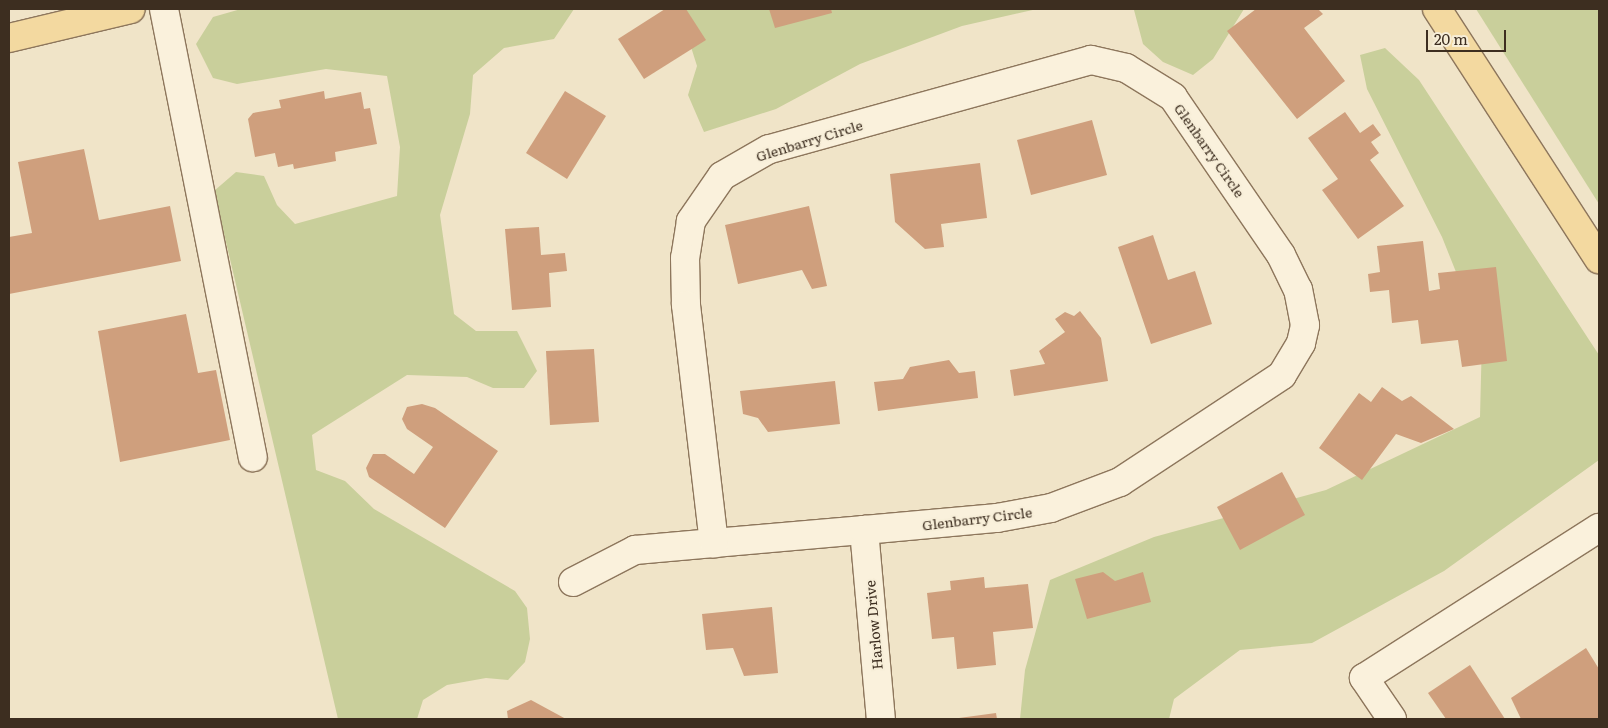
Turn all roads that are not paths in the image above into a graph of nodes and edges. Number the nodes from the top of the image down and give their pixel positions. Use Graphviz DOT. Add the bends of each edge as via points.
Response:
graph roads {
  1 [pos="131,9"];
  2 [pos="164,9"];
  3 [pos="1437,9"];
  4 [pos="9,38"];
  5 [pos="1599,259"];
  6 [pos="253,457"];
  7 [pos="1599,528"];
  8 [pos="864,530"];
  9 [pos="714,543"];
  10 [pos="573,582"];
  11 [pos="882,719"];
  12 [pos="1392,719"];
  1 -- 4 [label="main road"];
  2 -- 6 [label="street"];
  3 -- 5 [label="main road"];
  7 -- 12 [label="street" via="1364,678"];
  8 -- 9 [label="street, Glenbarry Circle"];
  8 -- 9 [label="street, Glenbarry Circle" via="997,518 1104,491 1268,385 1294,360 1305,326 1291,272 1185,111 1159,85 1126,68 1091,60 770,149 722,176 691,221 685,258 686,305"];
  8 -- 11 [label="street, Harlow Drive"];
  9 -- 10 [label="street" via="635,550"];
}
